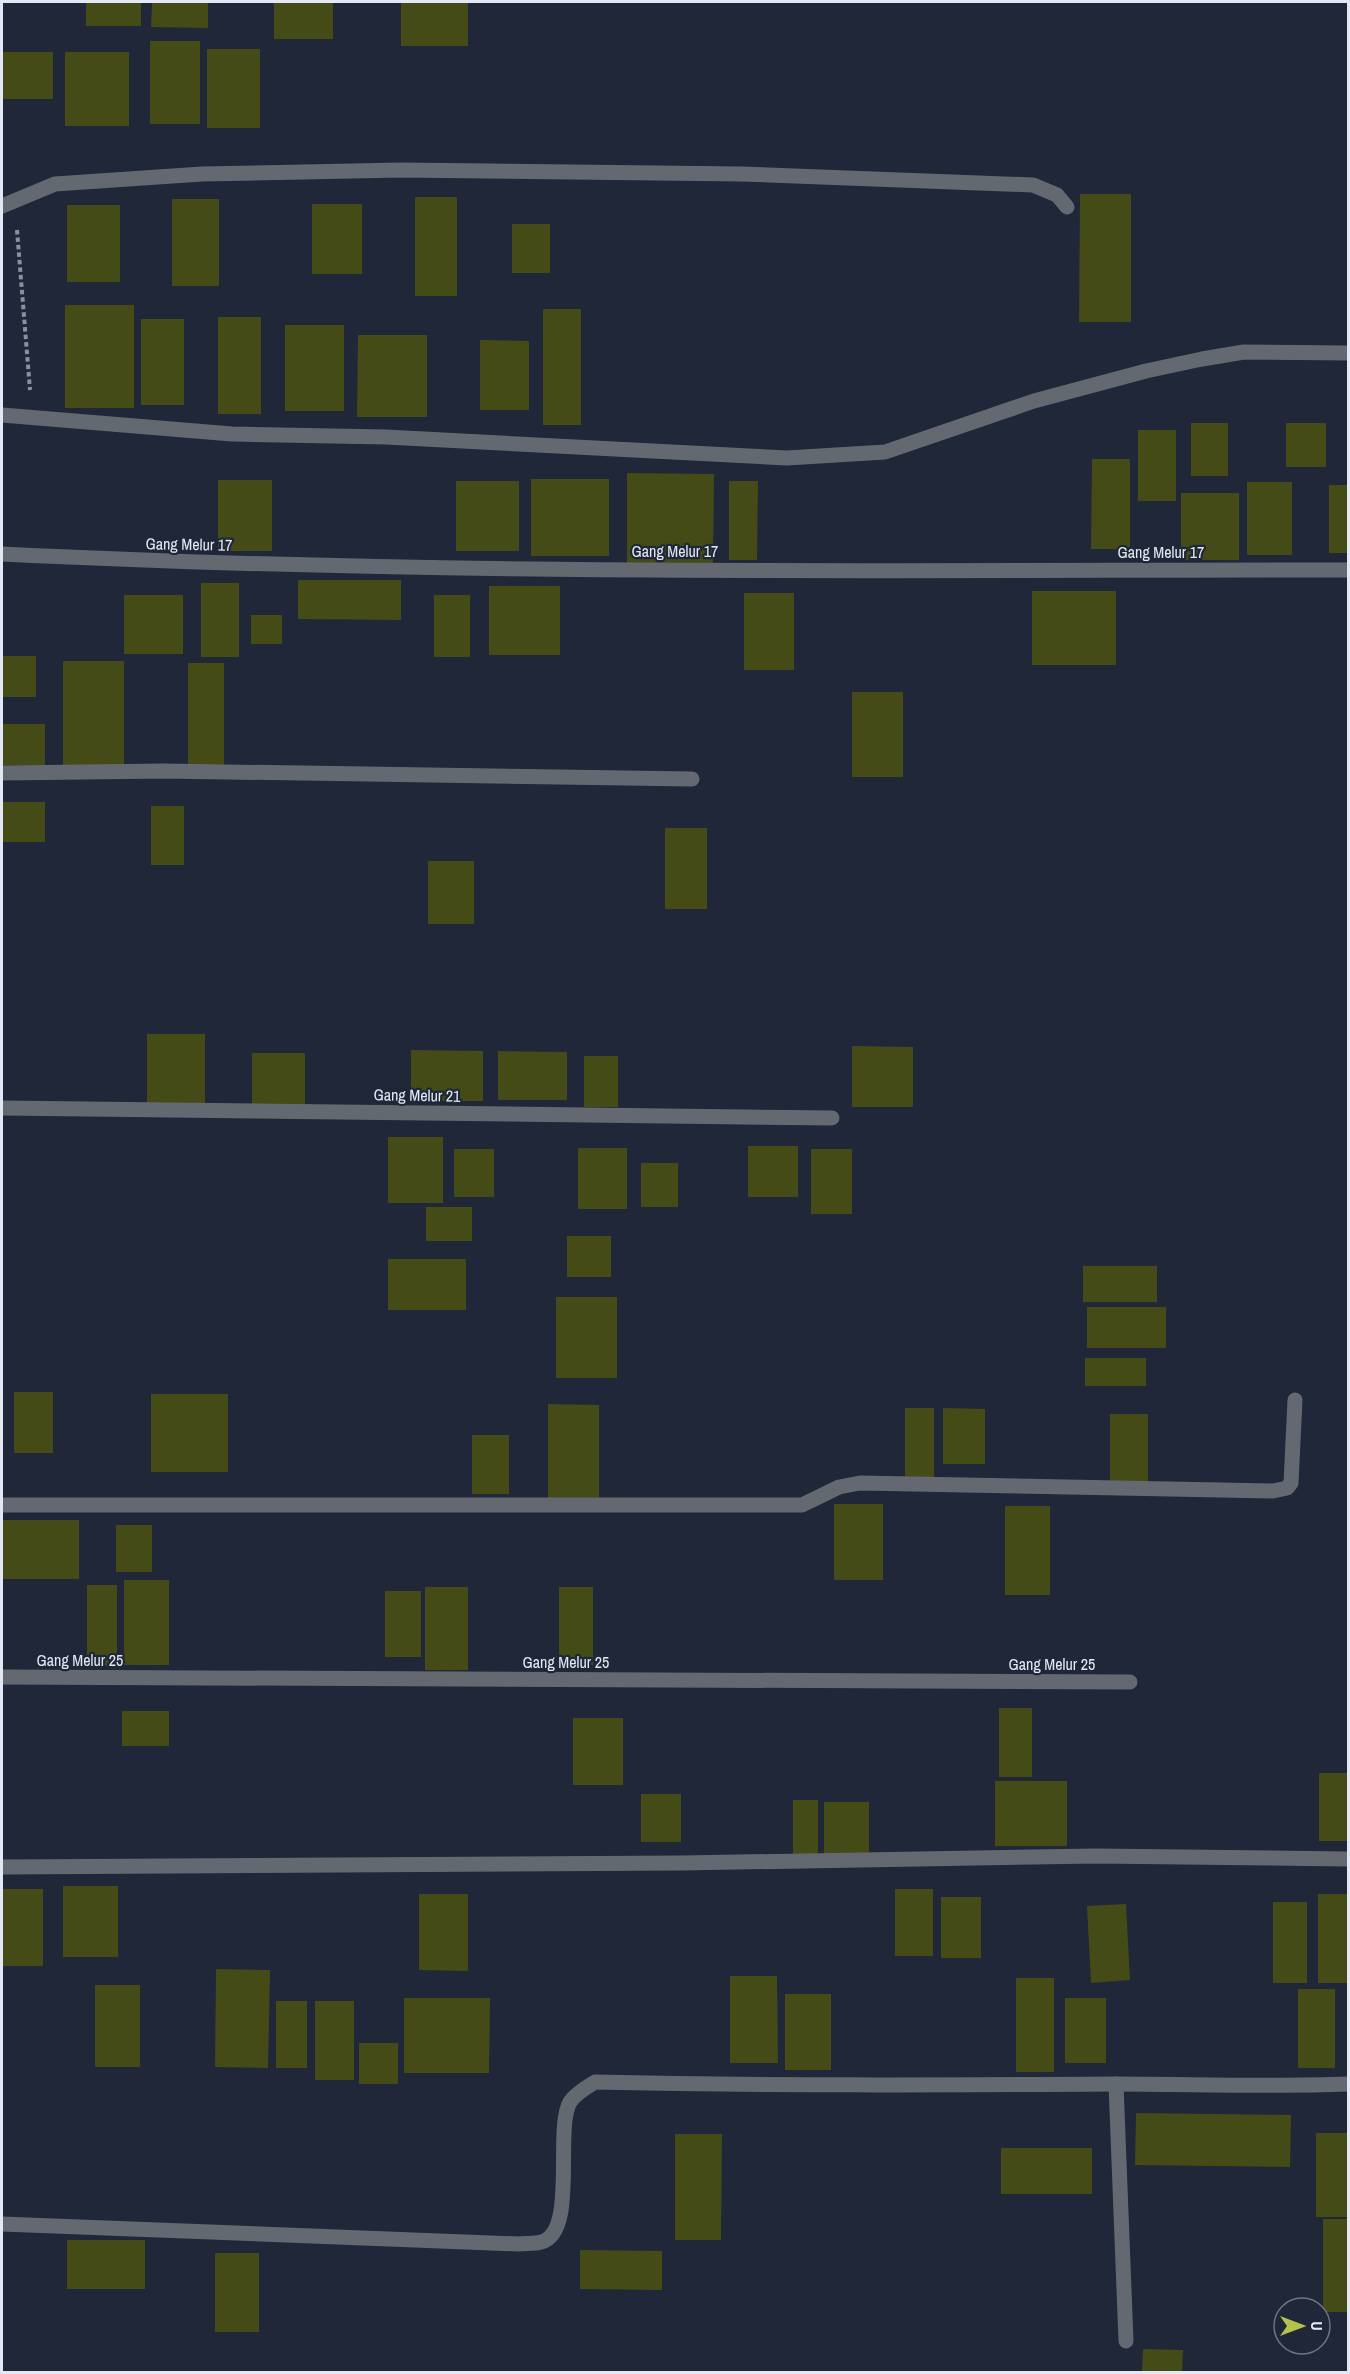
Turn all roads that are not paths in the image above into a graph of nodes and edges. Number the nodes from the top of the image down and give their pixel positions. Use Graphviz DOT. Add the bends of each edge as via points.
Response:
graph roads {
  1 [pos="8,203"];
  2 [pos="1067,207"];
  3 [pos="1348,353"];
  4 [pos="2,415"];
  5 [pos="2,554"];
  6 [pos="1348,570"];
  7 [pos="2,773"];
  8 [pos="692,779"];
  9 [pos="2,1108"];
  10 [pos="832,1118"];
  11 [pos="1295,1400"];
  12 [pos="2,1506"];
  13 [pos="2,1677"];
  14 [pos="1130,1682"];
  15 [pos="1348,1859"];
  16 [pos="2,1867"];
  17 [pos="1116,2084"];
  18 [pos="1348,2085"];
  19 [pos="2,2224"];
  20 [pos="1126,2342"];
  1 -- 2 [label="street" via="55,184 202,174 401,170 741,174 1033,185 1057,195"];
  3 -- 4 [label="street" via="1244,352 1202,358 1034,401 885,452 849,456 787,458 386,437 232,434"];
  5 -- 6 [label="street, Gang Melur 17" via="161,562 584,569"];
  7 -- 8 [label="street" via="165,771"];
  9 -- 10 [label="street, Gang Melur 21"];
  11 -- 12 [label="street" via="1291,1483 1274,1491 860,1483 839,1487 802,1506"];
  13 -- 14 [label="street, Gang Melur 25"];
  15 -- 16 [label="street" via="1096,1856"];
  17 -- 18 [label="street"];
  17 -- 19 [label="street" via="595,2082 570,2103 565,2121 559,2219 554,2233 543,2242"];
  17 -- 20 [label="street"];
}
